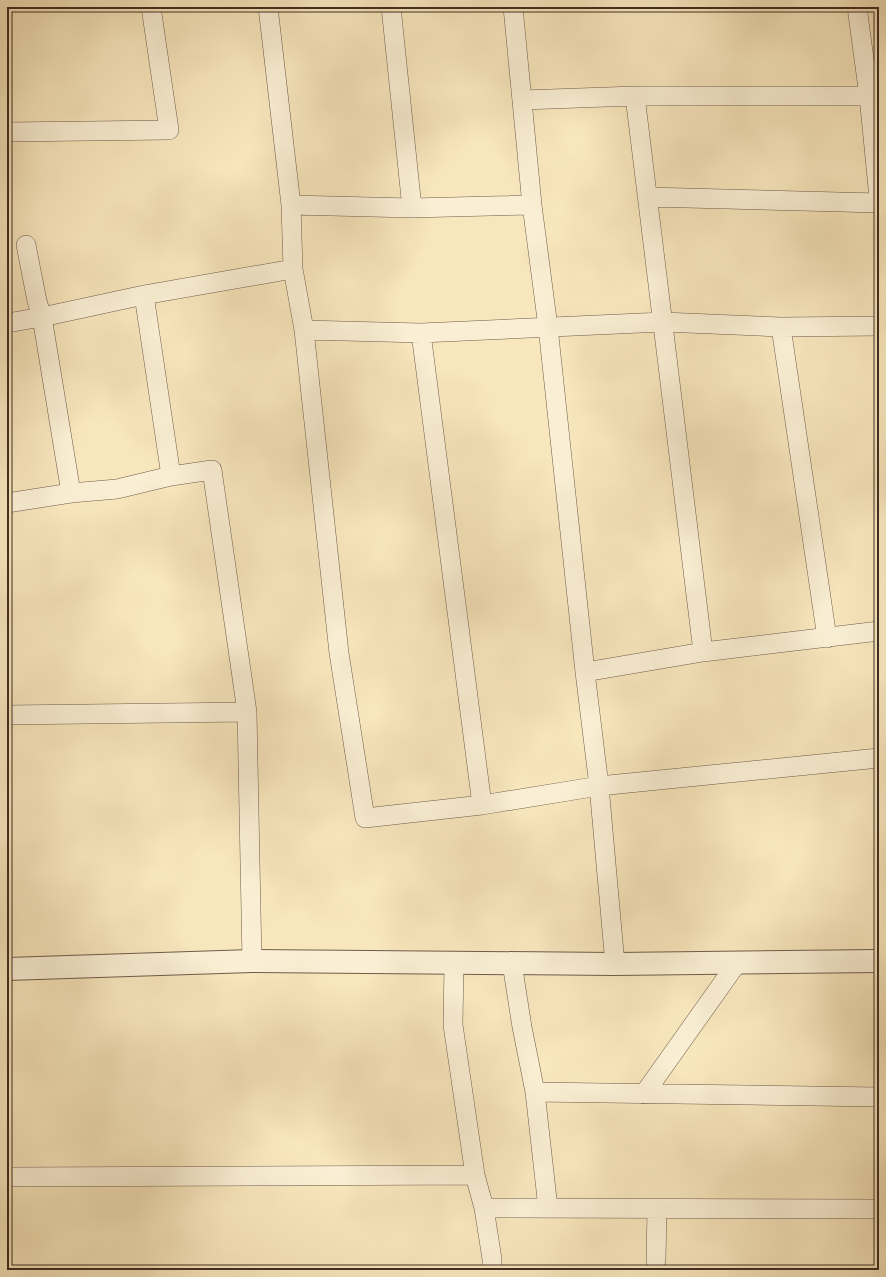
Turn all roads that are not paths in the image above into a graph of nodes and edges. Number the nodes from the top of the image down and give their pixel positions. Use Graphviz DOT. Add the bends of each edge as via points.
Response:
graph roads {
  1 [pos="151,7"];
  2 [pos="268,7"];
  3 [pos="391,7"];
  4 [pos="513,7"];
  5 [pos="856,7"];
  6 [pos="636,96"];
  7 [pos="869,96"];
  8 [pos="522,100"];
  9 [pos="7,132"];
  10 [pos="648,197"];
  11 [pos="879,198"];
  12 [pos="879,203"];
  13 [pos="291,205"];
  14 [pos="532,205"];
  15 [pos="412,208"];
  16 [pos="26,245"];
  17 [pos="293,269"];
  18 [pos="144,295"];
  19 [pos="42,317"];
  20 [pos="663,322"];
  21 [pos="7,323"];
  22 [pos="879,326"];
  23 [pos="548,327"];
  24 [pos="782,327"];
  25 [pos="304,330"];
  26 [pos="421,333"];
  27 [pos="171,476"];
  28 [pos="71,493"];
  29 [pos="7,503"];
  30 [pos="879,631"];
  31 [pos="827,638"];
  32 [pos="703,652"];
  33 [pos="585,672"];
  34 [pos="247,712"];
  35 [pos="7,715"];
  36 [pos="879,758"];
  37 [pos="599,786"];
  38 [pos="482,805"];
  39 [pos="252,961"];
  40 [pos="879,961"];
  41 [pos="454,963"];
  42 [pos="512,963"];
  43 [pos="737,963"];
  44 [pos="616,964"];
  45 [pos="7,969"];
  46 [pos="535,1092"];
  47 [pos="644,1094"];
  48 [pos="879,1097"];
  49 [pos="475,1175"];
  50 [pos="7,1177"];
  51 [pos="484,1208"];
  52 [pos="548,1208"];
  53 [pos="657,1209"];
  54 [pos="879,1209"];
  55 [pos="656,1260"];
  56 [pos="492,1270"];
  1 -- 9 [label="street" via="168,130"];
  2 -- 13 [label="street"];
  3 -- 15 [label="street"];
  4 -- 8 [label="street"];
  5 -- 7 [label="street"];
  6 -- 7 [label="street"];
  6 -- 8 [label="street"];
  6 -- 10 [label="street"];
  7 -- 11 [label="street"];
  8 -- 14 [label="street"];
  10 -- 12 [label="street"];
  10 -- 20 [label="street"];
  13 -- 15 [label="street"];
  13 -- 17 [label="street"];
  14 -- 15 [label="street"];
  14 -- 23 [label="street"];
  16 -- 19 [label="street"];
  17 -- 18 [label="street"];
  17 -- 25 [label="street"];
  18 -- 19 [label="street"];
  18 -- 27 [label="street"];
  19 -- 21 [label="street"];
  19 -- 28 [label="street"];
  20 -- 23 [label="street"];
  20 -- 24 [label="street"];
  20 -- 32 [label="street"];
  22 -- 24 [label="street"];
  23 -- 26 [label="street"];
  23 -- 33 [label="street"];
  24 -- 31 [label="street"];
  25 -- 26 [label="street"];
  25 -- 38 [label="street" via="339,653 365,818"];
  26 -- 38 [label="street"];
  27 -- 28 [label="street" via="118,489"];
  27 -- 34 [label="street" via="212,470"];
  28 -- 29 [label="street"];
  30 -- 31 [label="street"];
  31 -- 32 [label="street"];
  32 -- 33 [label="street"];
  33 -- 37 [label="street"];
  34 -- 35 [label="street"];
  34 -- 39 [label="street"];
  36 -- 37 [label="street"];
  37 -- 38 [label="street"];
  37 -- 44 [label="street"];
  39 -- 41 [label="street"];
  39 -- 45 [label="street"];
  40 -- 43 [label="street"];
  41 -- 42 [label="street"];
  41 -- 49 [label="street" via="453,1025"];
  42 -- 44 [label="street"];
  42 -- 46 [label="street"];
  43 -- 44 [label="street"];
  43 -- 47 [label="street"];
  46 -- 47 [label="street"];
  46 -- 52 [label="street"];
  47 -- 48 [label="street"];
  49 -- 50 [label="street"];
  49 -- 51 [label="street"];
  51 -- 52 [label="street"];
  51 -- 56 [label="street"];
  52 -- 53 [label="street"];
  53 -- 54 [label="street"];
  53 -- 55 [label="street"];
}
